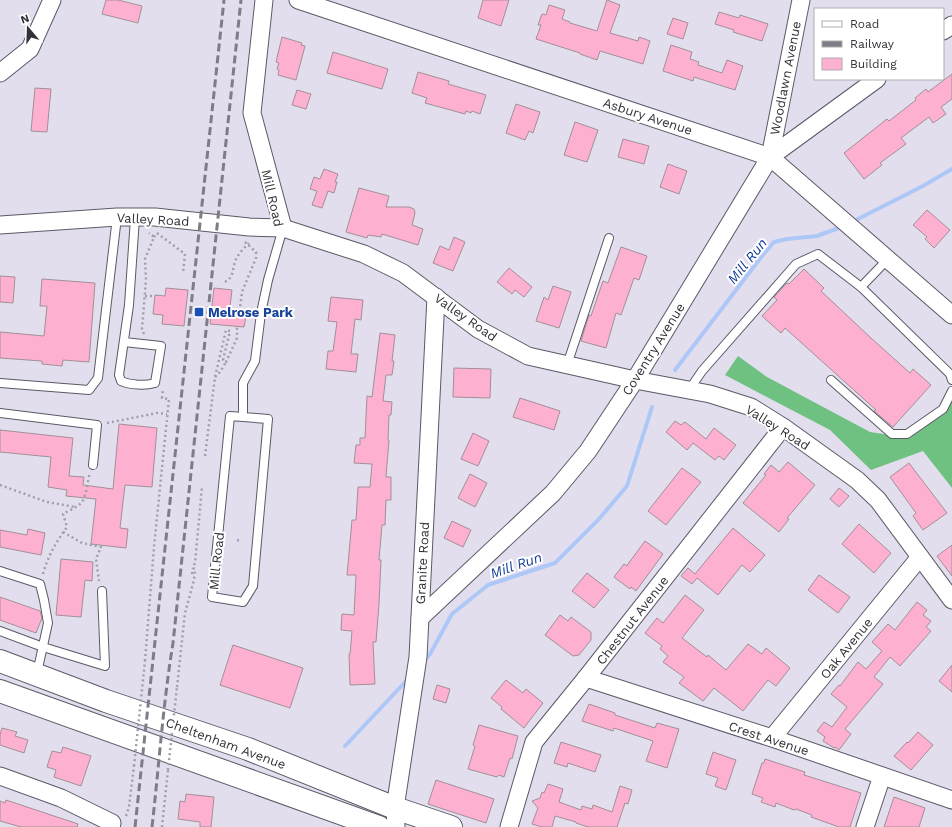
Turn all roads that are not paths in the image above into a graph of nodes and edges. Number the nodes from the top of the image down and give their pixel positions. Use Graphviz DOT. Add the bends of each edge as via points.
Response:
graph roads {
  1 [pos="52,0"];
  2 [pos="264,0"];
  3 [pos="298,0"];
  4 [pos="801,0"];
  5 [pos="0,73"];
  6 [pos="876,80"];
  7 [pos="770,157"];
  8 [pos="117,217"];
  9 [pos="135,218"];
  10 [pos="0,225"];
  11 [pos="283,228"];
  12 [pos="609,238"];
  13 [pos="888,259"];
  14 [pos="861,287"];
  15 [pos="436,297"];
  16 [pos="952,315"];
  17 [pos="124,342"];
  18 [pos="567,365"];
  19 [pos="635,380"];
  20 [pos="831,380"];
  21 [pos="952,380"];
  22 [pos="0,383"];
  23 [pos="689,390"];
  24 [pos="952,391"];
  25 [pos="0,413"];
  26 [pos="243,417"];
  27 [pos="783,427"];
  28 [pos="93,465"];
  29 [pos="920,557"];
  30 [pos="0,571"];
  31 [pos="102,591"];
  32 [pos="952,600"];
  33 [pos="420,618"];
  34 [pos="0,631"];
  35 [pos="43,647"];
  36 [pos="0,662"];
  37 [pos="37,674"];
  38 [pos="586,678"];
  39 [pos="0,691"];
  40 [pos="772,738"];
  41 [pos="0,776"];
  42 [pos="882,776"];
  43 [pos="952,800"];
  44 [pos="396,817"];
  45 [pos="111,825"];
  46 [pos="378,827"];
  47 [pos="451,827"];
  48 [pos="508,827"];
  49 [pos="865,827"];
  1 -- 5 [label="street" via="30,49"];
  2 -- 11 [label="street, Mill Road" via="252,113"];
  3 -- 7 [label="street, Asbury Avenue"];
  4 -- 7 [label="street, Woodlawn Avenue"];
  6 -- 7 [label="street, Coventry Avenue"];
  7 -- 13 [label="street, Asbury Avenue"];
  7 -- 19 [label="street, Coventry Avenue"];
  8 -- 9 [label="street, Valley Road"];
  8 -- 10 [label="street, Valley Road"];
  8 -- 22 [label="lane" via="98,378 89,390"];
  9 -- 11 [label="street, Valley Road" via="155,217"];
  9 -- 17 [label="lane"];
  11 -- 15 [label="street, Valley Road" via="364,254 403,273"];
  11 -- 26 [label="lane, Mill Road" via="261,313 255,361 243,383"];
  12 -- 18 [label="lane"];
  13 -- 14 [label="lane"];
  13 -- 16 [label="street, Asbury Avenue"];
  14 -- 21 [label="lane" via="950,374"];
  14 -- 23 [label="lane" via="818,254 796,264 702,371"];
  15 -- 18 [label="street, Valley Road" via="478,329 528,356"];
  15 -- 33 [label="street, Granite Road"];
  17 -- 17 [label="lane" via="119,375 121,381 155,384 161,346"];
  18 -- 19 [label="street, Valley Road"];
  19 -- 23 [label="street, Valley Road"];
  19 -- 33 [label="street, Coventry Avenue" via="588,451 553,493"];
  20 -- 24 [label="lane" via="892,434 907,434 943,409"];
  23 -- 27 [label="street, Valley Road" via="751,407"];
  25 -- 28 [label="lane" via="97,425"];
  26 -- 26 [label="lane, Mill Road" via="268,419 253,586 243,602 212,597 230,416"];
  27 -- 29 [label="street, Valley Road" via="862,485 878,500"];
  27 -- 38 [label="street, Chestnut Avenue"];
  29 -- 32 [label="street, Valley Road"];
  29 -- 40 [label="street, Oak Avenue"];
  30 -- 35 [label="lane" via="40,584 48,623"];
  31 -- 35 [label="lane" via="104,666"];
  33 -- 44 [label="street, Granite Road" via="418,657"];
  34 -- 35 [label="lane"];
  35 -- 37 [label="lane"];
  36 -- 37 [label="highway, Cheltenham Avenue"];
  37 -- 44 [label="highway, Cheltenham Avenue" via="106,701 248,749"];
  38 -- 40 [label="street, Crest Avenue"];
  38 -- 48 [label="street, Chestnut Avenue" via="534,742"];
  39 -- 46 [label="highway"];
  40 -- 42 [label="street, Crest Avenue"];
  41 -- 45 [label="street" via="61,798"];
  42 -- 43 [label="street, Crest Avenue"];
  42 -- 49 [label="street"];
  44 -- 47 [label="highway, Cheltenham Avenue"];
}
